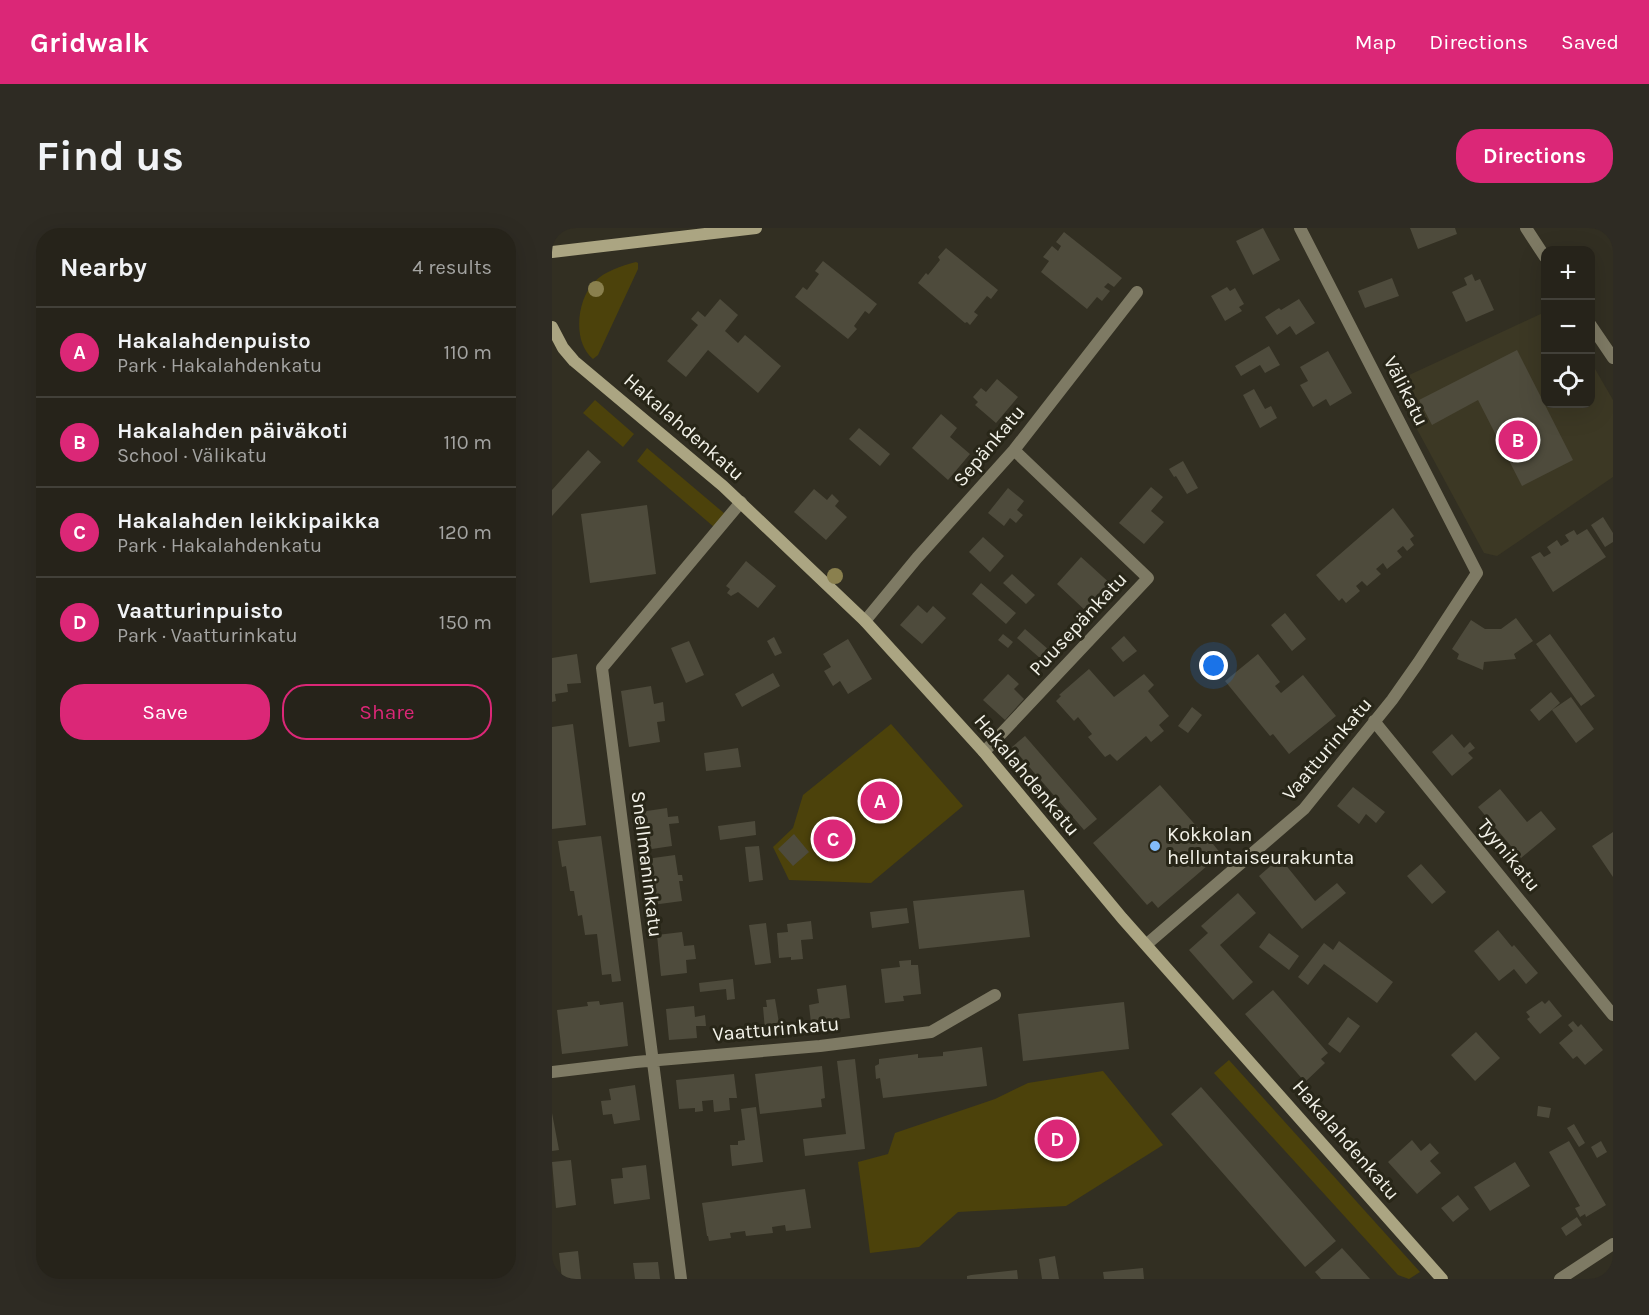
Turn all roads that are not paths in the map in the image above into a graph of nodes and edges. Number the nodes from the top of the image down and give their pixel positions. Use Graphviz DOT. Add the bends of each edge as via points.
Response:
graph roads {
  1 [pos="756,228"];
  2 [pos="1300,228"];
  3 [pos="1526,228"];
  4 [pos="1541,251"];
  5 [pos="552,252"];
  6 [pos="1137,292"];
  7 [pos="552,327"];
  8 [pos="1595,331"];
  9 [pos="1613,358"];
  10 [pos="1014,450"];
  11 [pos="741,502"];
  12 [pos="1477,573"];
  13 [pos="865,621"];
  14 [pos="1374,721"];
  15 [pos="984,752"];
  16 [pos="1147,944"];
  17 [pos="995,995"];
  18 [pos="1613,1015"];
  19 [pos="652,1060"];
  20 [pos="552,1072"];
  21 [pos="1613,1244"];
  22 [pos="681,1279"];
  23 [pos="1442,1279"];
  24 [pos="1560,1279"];
  1 -- 5 [label="street"];
  2 -- 12 [label="street, Välikatu"];
  3 -- 4 [label="street"];
  6 -- 10 [label="street, Sepänkatu"];
  7 -- 11 [label="street, Hakalahdenkatu" via="574,361"];
  8 -- 9 [label="street"];
  10 -- 13 [label="street, Sepänkatu"];
  10 -- 15 [label="street, Puusepänkatu" via="1148,578"];
  11 -- 13 [label="street, Hakalahdenkatu"];
  11 -- 19 [label="street, Snellmaninkatu" via="602,668"];
  12 -- 14 [label="street, Vaatturinkatu" via="1419,663"];
  13 -- 15 [label="street, Hakalahdenkatu"];
  14 -- 16 [label="street, Vaatturinkatu" via="1304,809"];
  14 -- 18 [label="street, Tyynikatu"];
  15 -- 16 [label="street, Hakalahdenkatu"];
  16 -- 23 [label="street, Hakalahdenkatu"];
  17 -- 19 [label="street, Vaatturinkatu" via="931,1032"];
  19 -- 20 [label="street, Vaatturinkatu"];
  19 -- 22 [label="street, Snellmaninkatu"];
  21 -- 24 [label="street"];
}
